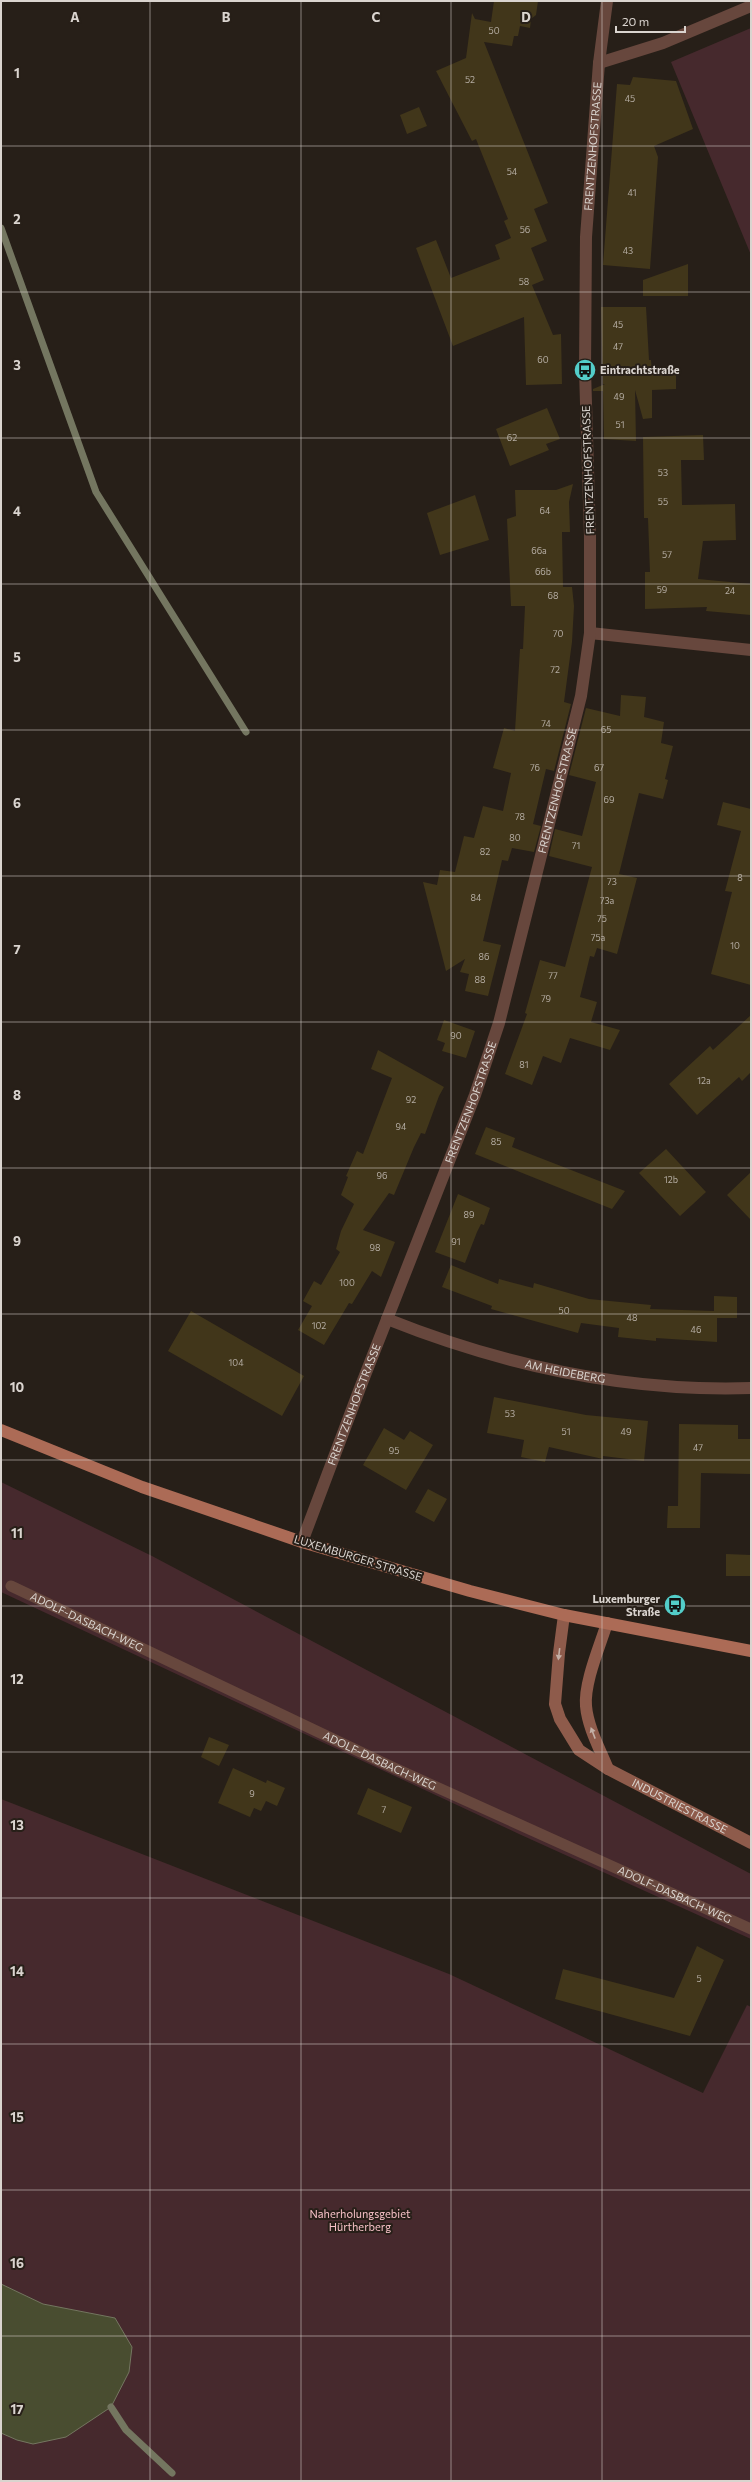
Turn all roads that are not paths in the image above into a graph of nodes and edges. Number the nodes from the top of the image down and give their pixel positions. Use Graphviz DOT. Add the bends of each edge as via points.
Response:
graph roads {
  1 [pos="607,1"];
  2 [pos="751,6"];
  3 [pos="599,63"];
  4 [pos="590,633"];
  5 [pos="751,650"];
  6 [pos="387,1319"];
  7 [pos="751,1388"];
  8 [pos="1,1430"];
  9 [pos="302,1542"];
  10 [pos="11,1586"];
  11 [pos="564,1615"];
  12 [pos="607,1622"];
  13 [pos="751,1651"];
  14 [pos="608,1769"];
  15 [pos="751,1843"];
  16 [pos="751,1928"];
  1 -- 3 [label="street, FRENTZENHOFSTRASSE"];
  2 -- 3 [label="street" via="663,43"];
  3 -- 4 [label="street, FRENTZENHOFSTRASSE" via="586,237 585,370"];
  4 -- 5 [label="street"];
  4 -- 6 [label="street, FRENTZENHOFSTRASSE" via="581,696 499,1023 475,1095"];
  6 -- 7 [label="street, AM HEIDEBERG" via="428,1336 546,1369 600,1379 663,1386"];
  6 -- 9 [label="street, FRENTZENHOFSTRASSE"];
  8 -- 9 [label="main road, LUXEMBURGER STRASSE" via="142,1488"];
  9 -- 11 [label="main road, LUXEMBURGER STRASSE" via="470,1591"];
  10 -- 16 [label="lane, ADOLF-DASBACH-WEG" via="392,1767"];
  11 -- 12 [label="main road, LUXEMBURGER STRASSE"];
  11 -- 14 [label="main road, INDUSTRIESTRASSE, one-way" via="555,1704 560,1719 579,1750"];
  12 -- 13 [label="main road, LUXEMBURGER STRASSE"];
  14 -- 12 [label="main road, one-way" via="591,1728 586,1705 590,1681"];
  14 -- 15 [label="main road, INDUSTRIESTRASSE"];
}
